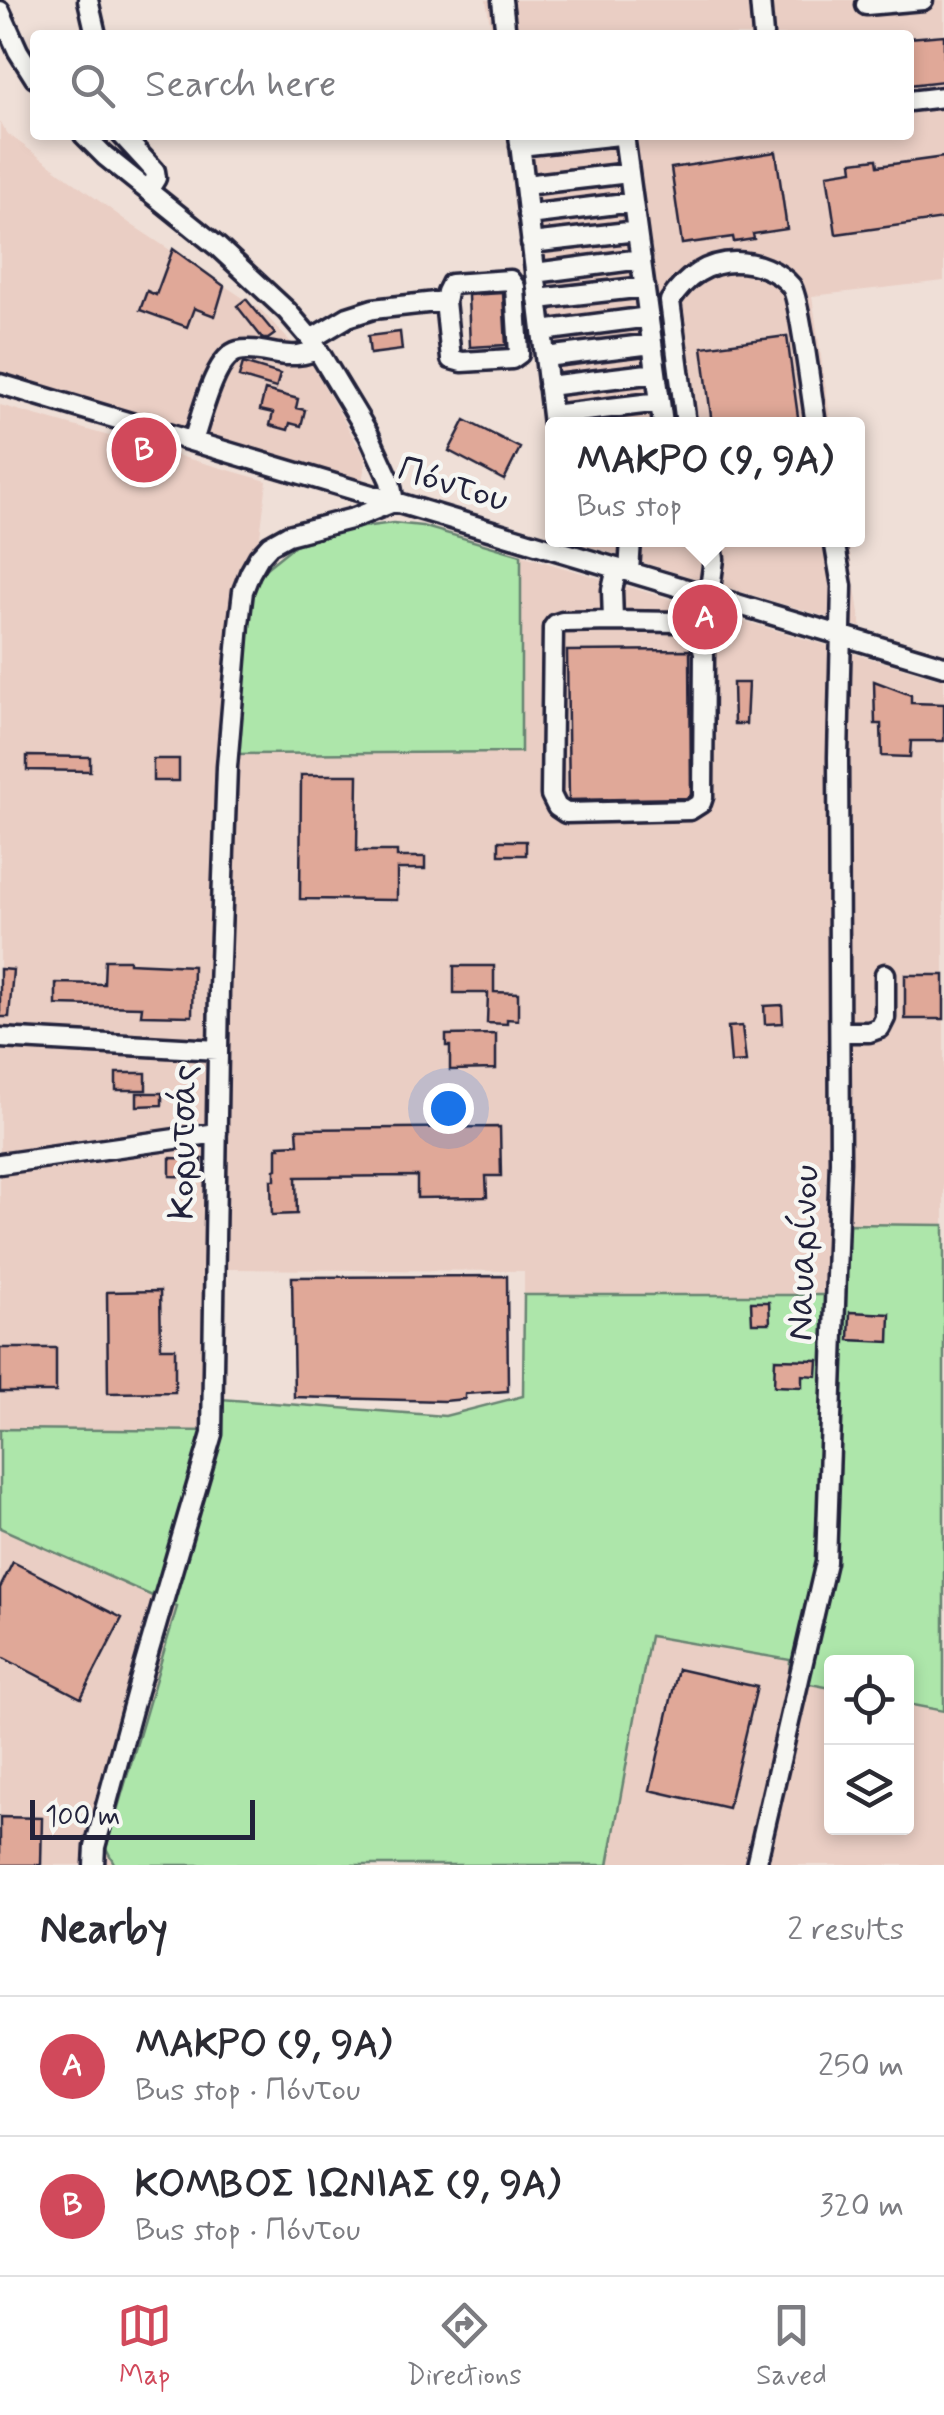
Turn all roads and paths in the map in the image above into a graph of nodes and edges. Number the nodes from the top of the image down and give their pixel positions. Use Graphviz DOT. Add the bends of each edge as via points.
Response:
graph roads {
  1 [pos="88,0"];
  2 [pos="502,0"];
  3 [pos="760,0"];
  4 [pos="923,0"];
  5 [pos="866,5"];
  6 [pos="2,17"];
  7 [pos="95,30"];
  8 [pos="505,30"];
  9 [pos="763,30"];
  10 [pos="30,70"];
  11 [pos="944,97"];
  12 [pos="914,100"];
  13 [pos="89,140"];
  14 [pos="127,140"];
  15 [pos="519,140"];
  16 [pos="623,140"];
  17 [pos="629,173"];
  18 [pos="525,185"];
  19 [pos="148,191"];
  20 [pos="633,202"];
  21 [pos="528,215"];
  22 [pos="637,231"];
  23 [pos="531,244"];
  24 [pos="641,259"];
  25 [pos="535,273"];
  26 [pos="645,287"];
  27 [pos="538,299"];
  28 [pos="445,300"];
  29 [pos="648,317"];
  30 [pos="542,330"];
  31 [pos="314,344"];
  32 [pos="652,344"];
  33 [pos="544,356"];
  34 [pos="656,373"];
  35 [pos="0,384"];
  36 [pos="548,386"];
  37 [pos="660,402"];
  38 [pos="552,417"];
  39 [pos="570,417"];
  40 [pos="662,417"];
  41 [pos="685,417"];
  42 [pos="815,417"];
  43 [pos="193,442"];
  44 [pos="394,502"];
  45 [pos="545,541"];
  46 [pos="629,547"];
  47 [pos="712,547"];
  48 [pos="835,547"];
  49 [pos="574,548"];
  50 [pos="623,570"];
  51 [pos="709,596"];
  52 [pos="613,622"];
  53 [pos="841,635"];
  54 [pos="944,666"];
  55 [pos="885,974"];
  56 [pos="840,1032"];
  57 [pos="0,1038"];
  58 [pos="218,1050"];
  59 [pos="216,1133"];
  60 [pos="0,1164"];
  61 [pos="94,1865"];
  62 [pos="756,1865"];
  1 -- 7 [label="street"];
  2 -- 8 [label="street"];
  3 -- 9 [label="street"];
  4 -- 5 [label="street"];
  6 -- 10 [label="street"];
  11 -- 12 [label="street"];
  13 -- 19 [label="street"];
  14 -- 19 [label="street" via="155,171"];
  15 -- 18 [label="street"];
  16 -- 17 [label="street"];
  17 -- 18 [label="street"];
  17 -- 20 [label="street"];
  18 -- 21 [label="street"];
  19 -- 31 [label="street" via="232,260"];
  20 -- 21 [label="street"];
  20 -- 22 [label="street"];
  21 -- 23 [label="street"];
  22 -- 23 [label="street"];
  22 -- 24 [label="street"];
  23 -- 25 [label="street"];
  24 -- 25 [label="street"];
  24 -- 26 [label="street"];
  25 -- 27 [label="street"];
  26 -- 27 [label="street"];
  26 -- 29 [label="street"];
  27 -- 30 [label="street"];
  28 -- 28 [label="street" via="451,359 518,354 510,280 452,284"];
  28 -- 31 [label="street" via="348,317"];
  29 -- 30 [label="street"];
  29 -- 32 [label="street"];
  30 -- 33 [label="street"];
  31 -- 43 [label="street" via="308,354 292,356 230,354 218,369"];
  31 -- 44 [label="street" via="382,463"];
  32 -- 33 [label="street"];
  32 -- 34 [label="street"];
  33 -- 36 [label="street"];
  34 -- 36 [label="street"];
  34 -- 37 [label="street"];
  35 -- 43 [label="street, Πόντου"];
  36 -- 38 [label="street"];
  37 -- 39 [label="street"];
  37 -- 40 [label="street"];
  41 -- 42 [label="street" via="670,300 694,274 740,262 776,273 794,290"];
  43 -- 44 [label="street, Πόντου"];
  44 -- 45 [label="street, Πόντου"];
  44 -- 58 [label="street, Κορυτσάς" via="270,545 244,591 228,766"];
  46 -- 50 [label="street"];
  47 -- 51 [label="street"];
  48 -- 53 [label="street, Ναυαρίνου"];
  49 -- 50 [label="street, Πόντου"];
  50 -- 51 [label="street, Πόντου"];
  50 -- 52 [label="street" via="612,590"];
  51 -- 53 [label="street, Πόντου"];
  52 -- 52 [label="street" via="679,622 701,640 703,796 690,810 566,813 553,802 553,628 562,622"];
  53 -- 54 [label="street, Πόντου"];
  53 -- 56 [label="street, Ναυαρίνου"];
  55 -- 56 [label="street" via="880,1028"];
  56 -- 62 [label="street, Ναυαρίνου" via="826,1562"];
  57 -- 58 [label="street"];
  58 -- 59 [label="street, Κορυτσάς"];
  59 -- 60 [label="street"];
  59 -- 61 [label="street, Κορυτσάς" via="212,1434"];
}
